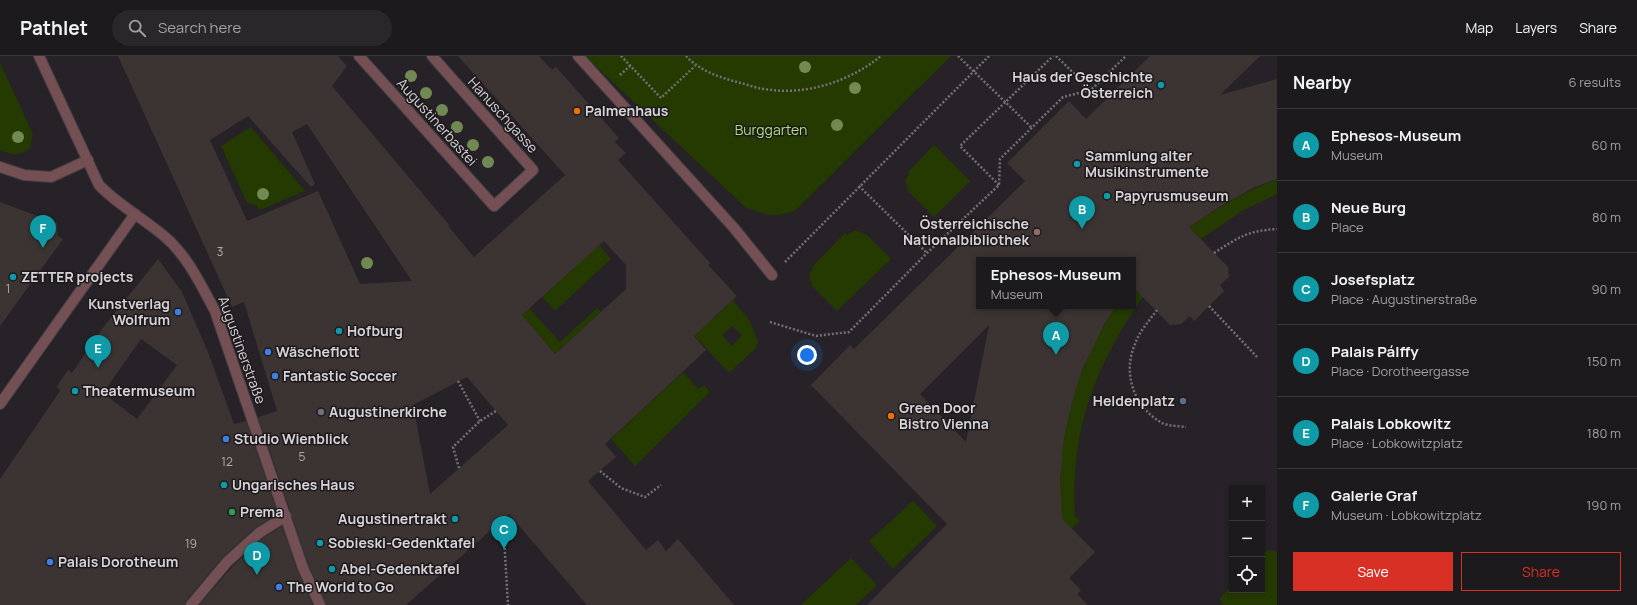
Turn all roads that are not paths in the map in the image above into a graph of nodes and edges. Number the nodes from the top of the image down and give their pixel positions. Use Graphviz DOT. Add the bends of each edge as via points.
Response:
graph roads {
  1 [pos="39,56"];
  2 [pos="359,56"];
  3 [pos="432,56"];
  4 [pos="578,56"];
  5 [pos="88,160"];
  6 [pos="0,167"];
  7 [pos="494,206"];
  8 [pos="135,214"];
  9 [pos="772,275"];
  10 [pos="0,404"];
  11 [pos="286,516"];
  12 [pos="191,605"];
  13 [pos="320,605"];
  1 -- 5 [label="street, Augustinerstraße"];
  2 -- 7 [label="street, Augustinerbastei"];
  3 -- 7 [label="street, Hanuschgasse" via="533,170"];
  4 -- 9 [label="street" via="734,228"];
  5 -- 6 [label="street" via="51,177 24,175"];
  5 -- 8 [label="street, Augustinerstraße" via="99,185 114,200"];
  8 -- 10 [label="street"];
  8 -- 11 [label="street, Augustinerstraße" via="179,250 215,311"];
  11 -- 12 [label="street" via="259,533 226,562"];
  11 -- 13 [label="street, Augustinerstraße" via="303,568"];
}
